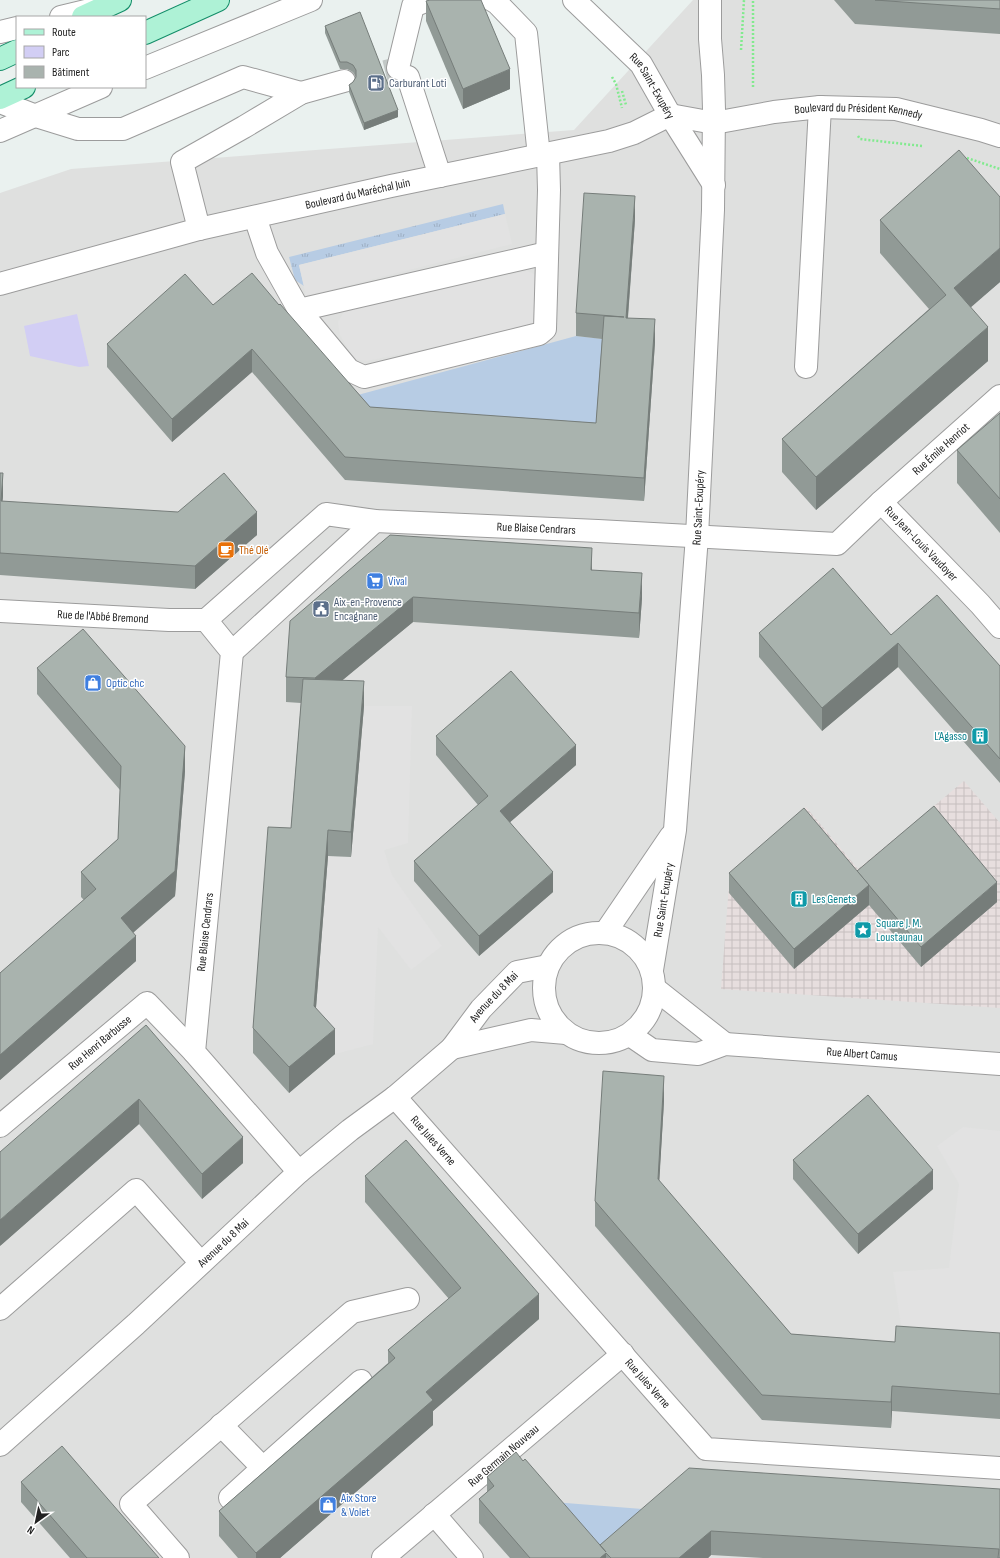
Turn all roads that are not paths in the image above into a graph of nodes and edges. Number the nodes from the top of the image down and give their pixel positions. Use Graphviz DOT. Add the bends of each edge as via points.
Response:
graph roads {
  1 [pos="218,0"];
  2 [pos="311,0"];
  3 [pos="428,0"];
  4 [pos="492,0"];
  5 [pos="574,0"];
  6 [pos="710,0"];
  7 [pos="113,3"];
  8 [pos="64,16"];
  9 [pos="86,16"];
  10 [pos="16,28"];
  11 [pos="0,32"];
  12 [pos="146,33"];
  13 [pos="16,51"];
  14 [pos="0,59"];
  15 [pos="146,68"];
  16 [pos="344,81"];
  17 [pos="22,88"];
  18 [pos="99,88"];
  19 [pos="301,93"];
  20 [pos="0,98"];
  21 [pos="0,102"];
  22 [pos="828,108"];
  23 [pos="670,115"];
  24 [pos="36,116"];
  25 [pos="714,123"];
  26 [pos="0,131"];
  27 [pos="1000,136"];
  28 [pos="543,155"];
  29 [pos="440,176"];
  30 [pos="714,184"];
  31 [pos="255,216"];
  32 [pos="198,229"];
  33 [pos="547,253"];
  34 [pos="0,284"];
  35 [pos="299,310"];
  36 [pos="806,367"];
  37 [pos="1000,396"];
  38 [pos="881,502"];
  39 [pos="375,521"];
  40 [pos="697,536"];
  41 [pos="0,611"];
  42 [pos="206,620"];
  43 [pos="1000,627"];
  44 [pos="232,652"];
  45 [pos="675,830"];
  46 [pos="605,933"];
  47 [pos="548,966"];
  48 [pos="653,979"];
  49 [pos="566,1033"];
  50 [pos="630,1034"];
  51 [pos="725,1044"];
  52 [pos="452,1048"];
  53 [pos="194,1052"];
  54 [pos="1000,1064"];
  55 [pos="395,1097"];
  56 [pos="0,1126"];
  57 [pos="299,1172"];
  58 [pos="201,1263"];
  59 [pos="408,1299"];
  60 [pos="0,1309"];
  61 [pos="623,1354"];
  62 [pos="361,1381"];
  63 [pos="221,1425"];
  64 [pos="0,1445"];
  65 [pos="262,1468"];
  66 [pos="1000,1468"];
  67 [pos="230,1498"];
  68 [pos="434,1514"];
  69 [pos="178,1558"];
  70 [pos="383,1558"];
  71 [pos="472,1558"];
  1 -- 12 [label="main road"];
  2 -- 15 [label="street"];
  3 -- 29 [label="street" via="413,6 403,73"];
  4 -- 28 [label="street" via="526,34"];
  5 -- 23 [label="street, Rue Saint-Exupéry" via="641,64"];
  6 -- 25 [label="street, Rue Saint-Exupéry"];
  7 -- 8 [label="street"];
  7 -- 9 [label="main road"];
  10 -- 11 [label="street"];
  13 -- 14 [label="main road"];
  16 -- 19 [label="street"];
  17 -- 20 [label="main road"];
  18 -- 24 [label="street"];
  19 -- 24 [label="street" via="243,77 123,129 78,129"];
  19 -- 32 [label="street" via="182,162"];
  21 -- 24 [label="street"];
  22 -- 25 [label="street, Boulevard du Président Kennedy"];
  22 -- 27 [label="street, Boulevard du Président Kennedy" via="896,109"];
  22 -- 36 [label="street"];
  23 -- 25 [label="street"];
  23 -- 28 [label="street, Boulevard du Maréchal Juin" via="634,133 609,141"];
  23 -- 30 [label="street, Rue Saint-Exupéry"];
  24 -- 26 [label="street"];
  25 -- 30 [label="street, Rue Saint-Exupéry"];
  28 -- 29 [label="street, Boulevard du Maréchal Juin"];
  28 -- 33 [label="street" via="549,190"];
  29 -- 31 [label="street, Boulevard du Maréchal Juin"];
  30 -- 40 [label="street, Rue Saint-Exupéry"];
  31 -- 32 [label="street, Boulevard du Maréchal Juin"];
  31 -- 35 [label="street" via="267,253"];
  32 -- 34 [label="street, Boulevard du Maréchal Juin"];
  33 -- 35 [label="street"];
  33 -- 35 [label="street" via="545,329 539,334 364,377 349,370"];
  37 -- 38 [label="street, Rue Émile Henriot"];
  38 -- 40 [label="street, Rue Jean-Louis Vaudoyer" via="837,544"];
  38 -- 43 [label="street, Rue Jean-Louis Vaudoyer"];
  39 -- 40 [label="street, Rue Blaise Cendrars"];
  39 -- 42 [label="street, Rue Blaise Cendrars" via="326,514"];
  39 -- 44 [label="street"];
  40 -- 45 [label="street, Rue Saint-Exupéry"];
  41 -- 42 [label="street, Rue de l'Abbé Bremond"];
  42 -- 44 [label="street"];
  44 -- 53 [label="street, Rue Blaise Cendrars"];
  45 -- 46 [label="street, Rue Saint-Exupéry"];
  45 -- 48 [label="street, Rue Saint-Exupéry"];
  46 -- 47 [label="street" via="586,934 568,941 554,954"];
  46 -- 48 [label="street" via="631,943 645,956"];
  47 -- 49 [label="street" via="543,985 546,1004 553,1019"];
  47 -- 52 [label="street, Avenue du 8 Mai" via="517,972 482,1009"];
  48 -- 50 [label="street" via="652,1004 644,1021"];
  48 -- 51 [label="street"];
  49 -- 50 [label="street" via="583,1042 601,1043 616,1041"];
  49 -- 52 [label="street, Avenue du 8 Mai" via="531,1030"];
  50 -- 51 [label="street, Rue Albert Camus" via="652,1050 698,1054"];
  51 -- 54 [label="street, Rue Albert Camus"];
  52 -- 55 [label="street, Avenue du 8 Mai"];
  53 -- 56 [label="street, Rue Henri Barbusse" via="147,1003"];
  53 -- 57 [label="street"];
  55 -- 57 [label="street, Avenue du 8 Mai"];
  55 -- 61 [label="street, Rue Jules Verne"];
  57 -- 58 [label="street, Avenue du 8 Mai"];
  58 -- 60 [label="street" via="136,1190"];
  58 -- 64 [label="street, Avenue du 8 Mai"];
  59 -- 63 [label="street" via="352,1312"];
  61 -- 66 [label="street, Rue Jules Verne" via="706,1449"];
  61 -- 68 [label="street, Rue Germain Nouveau"];
  62 -- 65 [label="street"];
  63 -- 65 [label="street"];
  63 -- 69 [label="street" via="131,1504"];
  65 -- 67 [label="street"];
  68 -- 70 [label="street, Rue Germain Nouveau"];
  68 -- 71 [label="street"];
}
